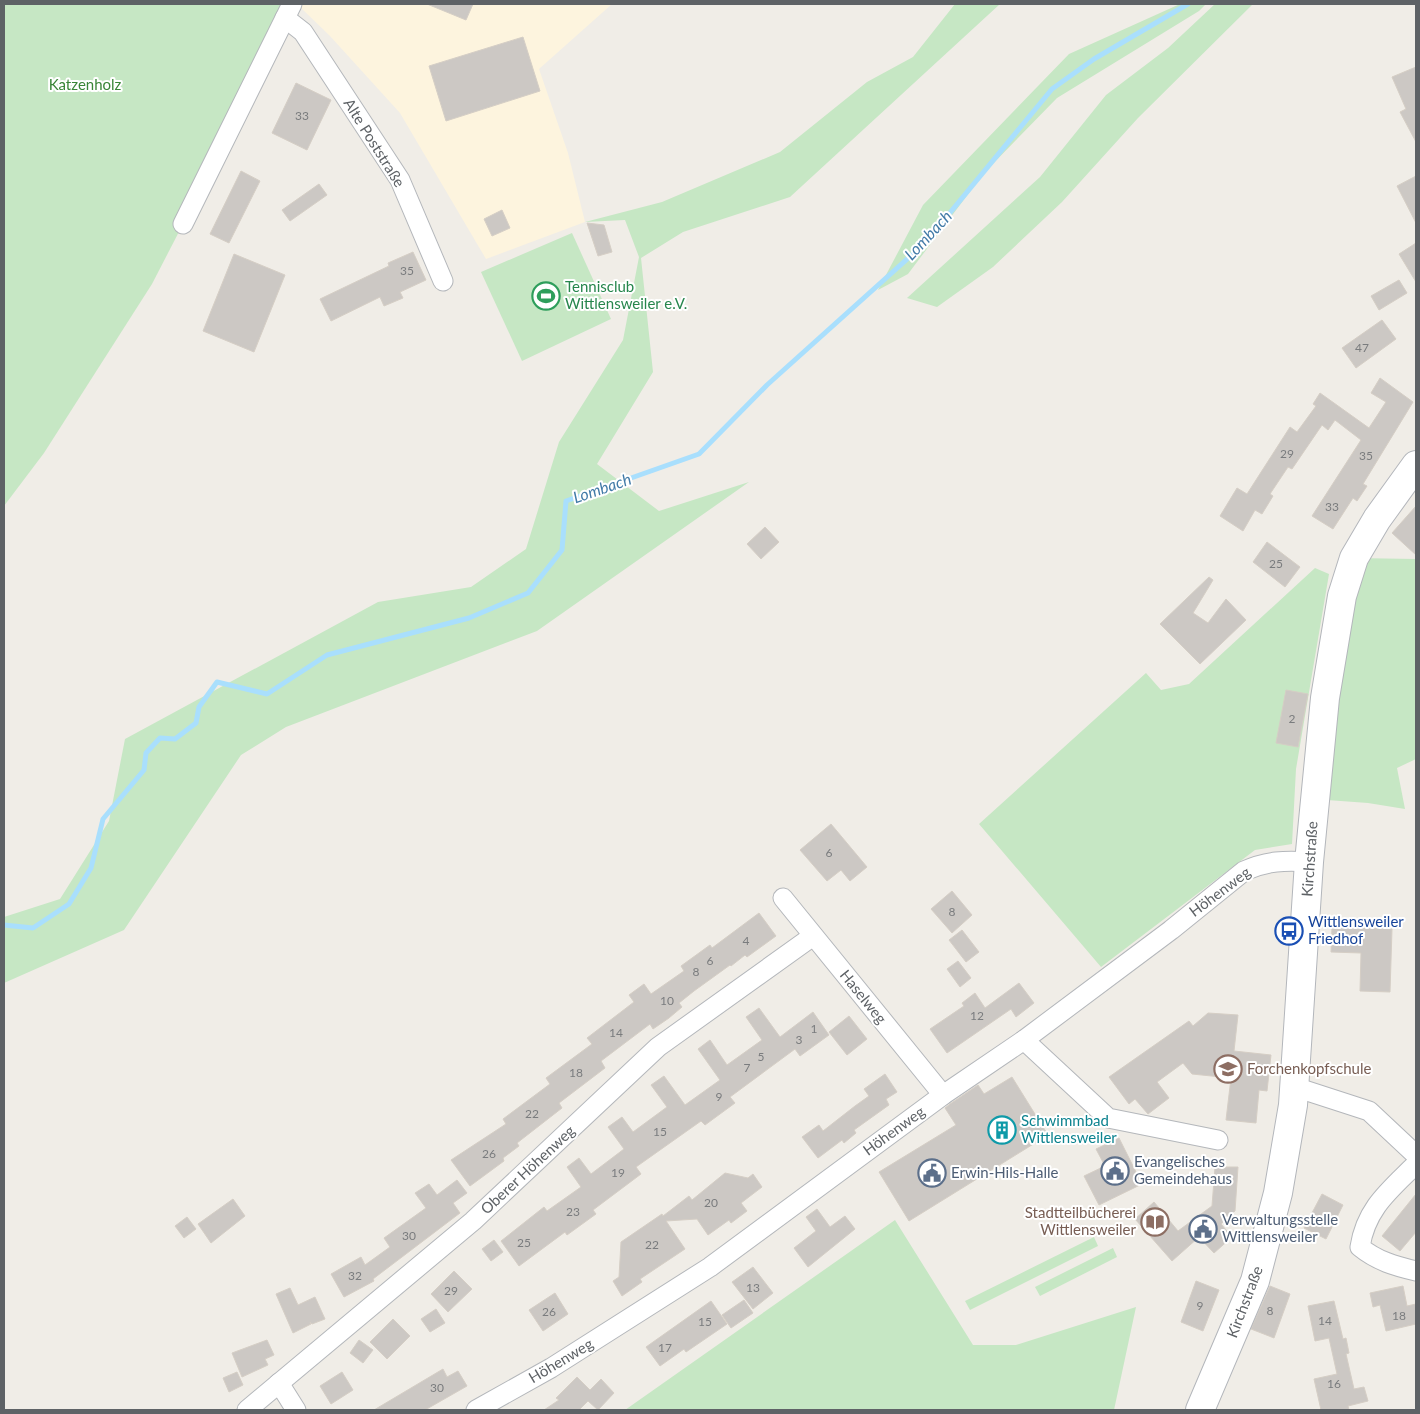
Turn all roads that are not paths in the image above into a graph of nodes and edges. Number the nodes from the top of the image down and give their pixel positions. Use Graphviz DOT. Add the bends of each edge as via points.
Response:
graph roads {
  1 [pos="288,11"];
  2 [pos="183,224"];
  3 [pos="443,281"];
  4 [pos="1416,465"];
  5 [pos="1308,862"];
  6 [pos="783,898"];
  7 [pos="813,936"];
  8 [pos="1024,1040"];
  9 [pos="1294,1087"];
  10 [pos="943,1095"];
  11 [pos="1218,1140"];
  12 [pos="1416,1155"];
  13 [pos="1416,1164"];
  14 [pos="1416,1270"];
  15 [pos="279,1383"];
  16 [pos="247,1410"];
  17 [pos="296,1410"];
  18 [pos="476,1410"];
  19 [pos="1200,1410"];
  1 -- 2 [label="street, Alte Poststraße"];
  1 -- 3 [label="street, Alte Poststraße" via="400,180"];
  4 -- 5 [label="street, Kirchstraße" via="1372,526 1354,558 1342,596 1325,698"];
  5 -- 8 [label="street, Höhenweg" via="1286,860 1244,871"];
  5 -- 9 [label="street, Kirchstraße"];
  6 -- 7 [label="street, Haselweg"];
  7 -- 10 [label="street, Haselweg"];
  7 -- 15 [label="street, Oberer Höhenweg" via="658,1047 473,1221"];
  8 -- 10 [label="street, Höhenweg"];
  8 -- 11 [label="street" via="1108,1118"];
  9 -- 12 [label="street" via="1369,1111"];
  9 -- 19 [label="street, Kirchstraße" via="1278,1193 1255,1281"];
  10 -- 18 [label="street, Höhenweg" via="710,1267 551,1368"];
  13 -- 14 [label="street" via="1381,1198 1363,1228 1360,1247 1392,1265"];
  15 -- 16 [label="street, Oberer Höhenweg"];
  15 -- 17 [label="street"];
}
